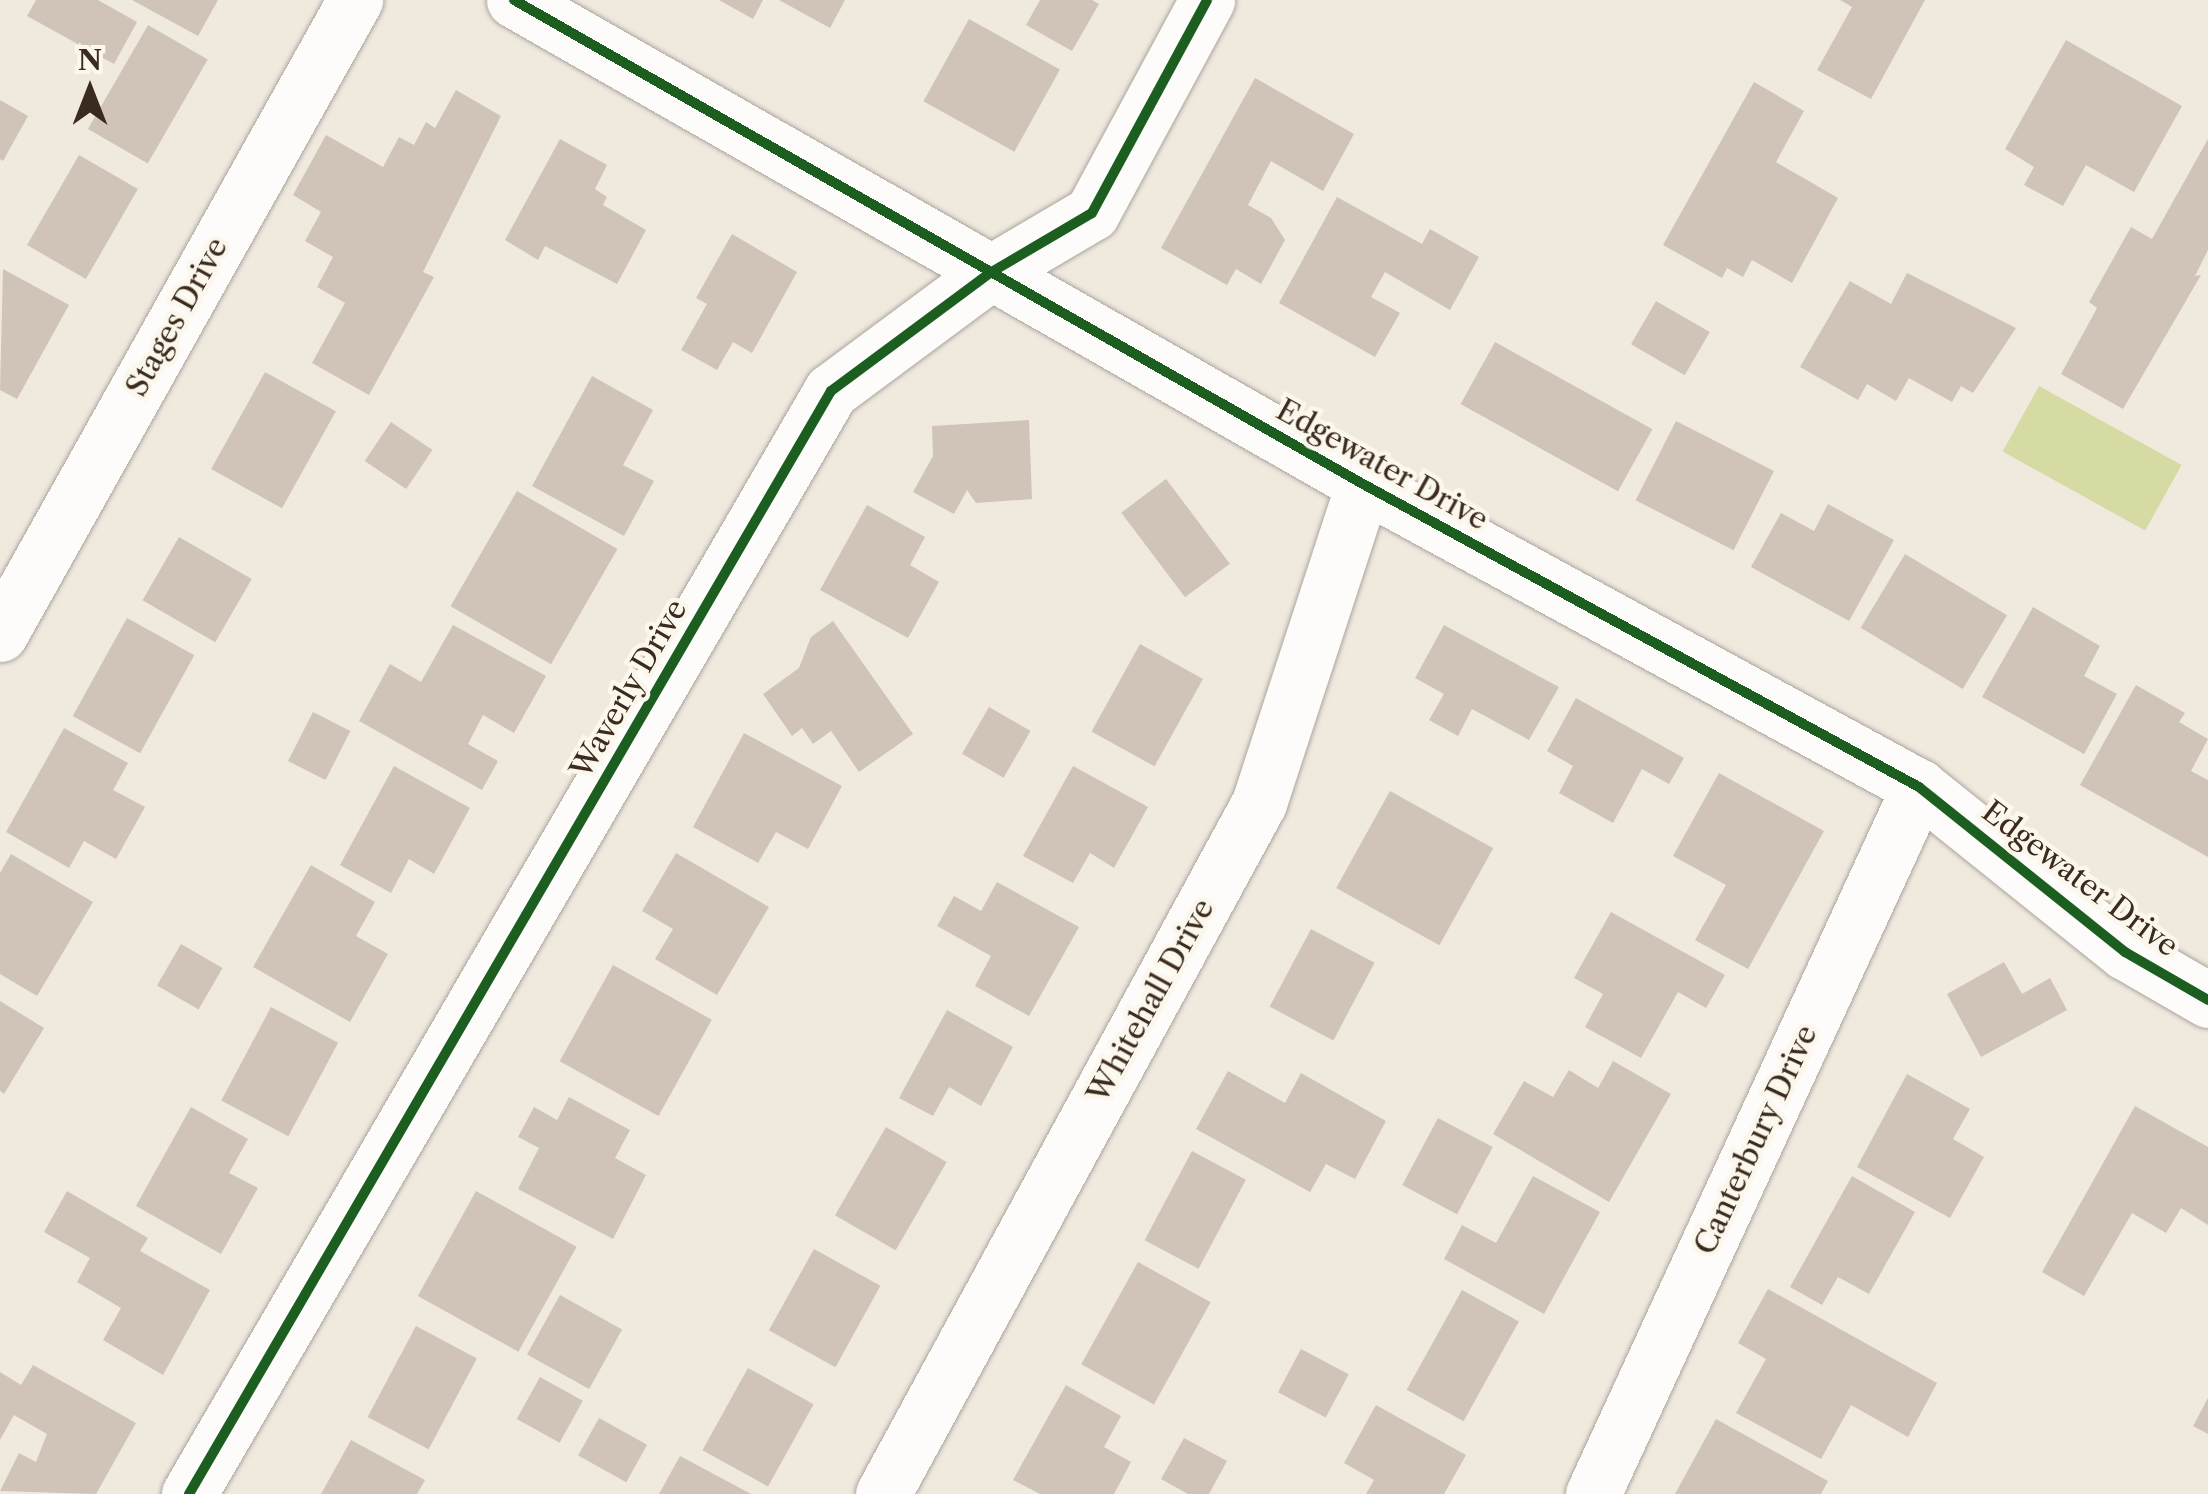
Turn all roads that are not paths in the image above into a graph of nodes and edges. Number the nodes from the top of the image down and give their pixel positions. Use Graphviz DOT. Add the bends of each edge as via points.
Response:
graph roads {
  1 [pos="355,0"];
  2 [pos="514,0"];
  3 [pos="1207,0"];
  4 [pos="990,273"];
  5 [pos="1363,484"];
  6 [pos="0,634"];
  7 [pos="1919,787"];
  8 [pos="2208,1000"];
  9 [pos="189,1494"];
  10 [pos="883,1494"];
  11 [pos="1593,1494"];
  1 -- 6 [label="street, Stages Drive"];
  2 -- 4 [label="street, Edgewater Drive"];
  3 -- 4 [label="street, Waverly Drive" via="1092,213"];
  4 -- 5 [label="street, Edgewater Drive"];
  4 -- 9 [label="street, Waverly Drive" via="831,391"];
  5 -- 7 [label="street, Edgewater Drive"];
  5 -- 10 [label="street, Whitehall Drive" via="1259,803"];
  7 -- 8 [label="street, Edgewater Drive" via="2125,952"];
  7 -- 11 [label="street, Canterbury Drive"];
}
